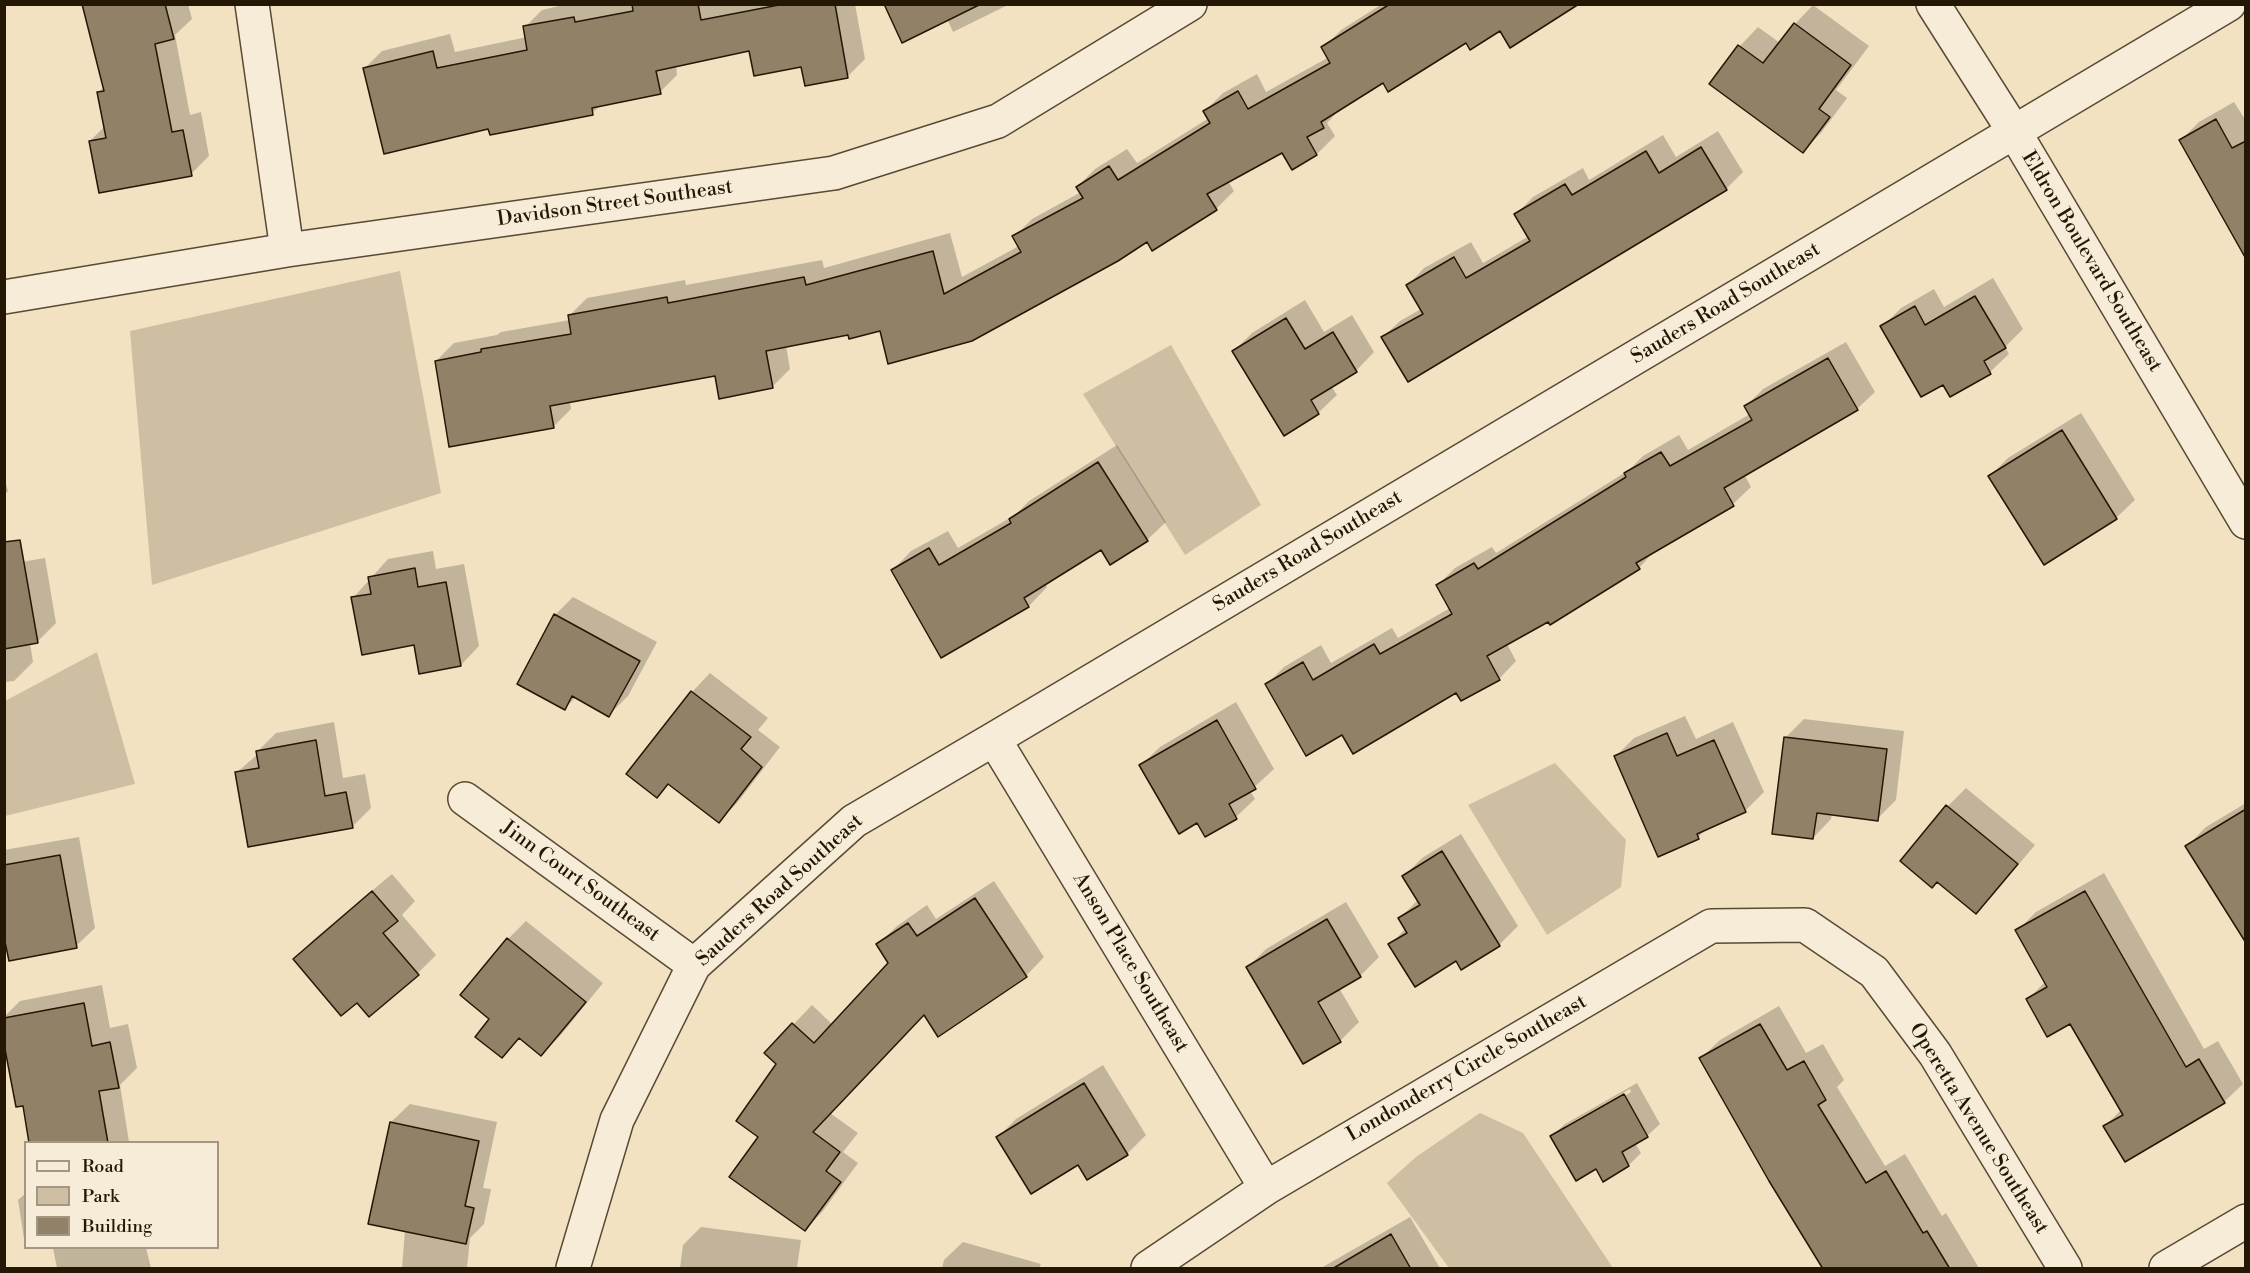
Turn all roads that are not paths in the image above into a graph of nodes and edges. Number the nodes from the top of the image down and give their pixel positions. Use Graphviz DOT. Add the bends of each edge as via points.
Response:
graph roads {
  1 [pos="252,4"];
  2 [pos="1190,4"];
  3 [pos="1933,4"];
  4 [pos="2229,4"];
  5 [pos="2015,133"];
  6 [pos="288,250"];
  7 [pos="4,297"];
  8 [pos="2246,522"];
  9 [pos="994,739"];
  10 [pos="465,799"];
  11 [pos="1804,925"];
  12 [pos="694,965"];
  13 [pos="1266,1188"];
  14 [pos="2246,1221"];
  15 [pos="573,1269"];
  16 [pos="1148,1269"];
  17 [pos="2065,1269"];
  18 [pos="2166,1269"];
  1 -- 6 [label="street"];
  2 -- 6 [label="street, Davidson Street Southeast" via="998,121 834,173"];
  3 -- 5 [label="street, Eldron Boulevard Southeast"];
  4 -- 5 [label="street, Sauders Road Southeast"];
  5 -- 8 [label="street, Eldron Boulevard Southeast"];
  5 -- 9 [label="street, Sauders Road Southeast"];
  6 -- 7 [label="street, Davidson Street Southeast"];
  9 -- 12 [label="street, Sauders Road Southeast" via="854,821"];
  9 -- 13 [label="street, Anson Place Southeast"];
  10 -- 12 [label="street, Jinn Court Southeast"];
  11 -- 13 [label="street, Londonderry Circle Southeast" via="1711,926"];
  11 -- 17 [label="street, Operetta Avenue Southeast" via="1874,972 1935,1054"];
  12 -- 15 [label="street, Sauders Road Southeast" via="617,1120"];
  13 -- 16 [label="street, Londonderry Circle Southeast"];
  14 -- 18 [label="street"];
}
